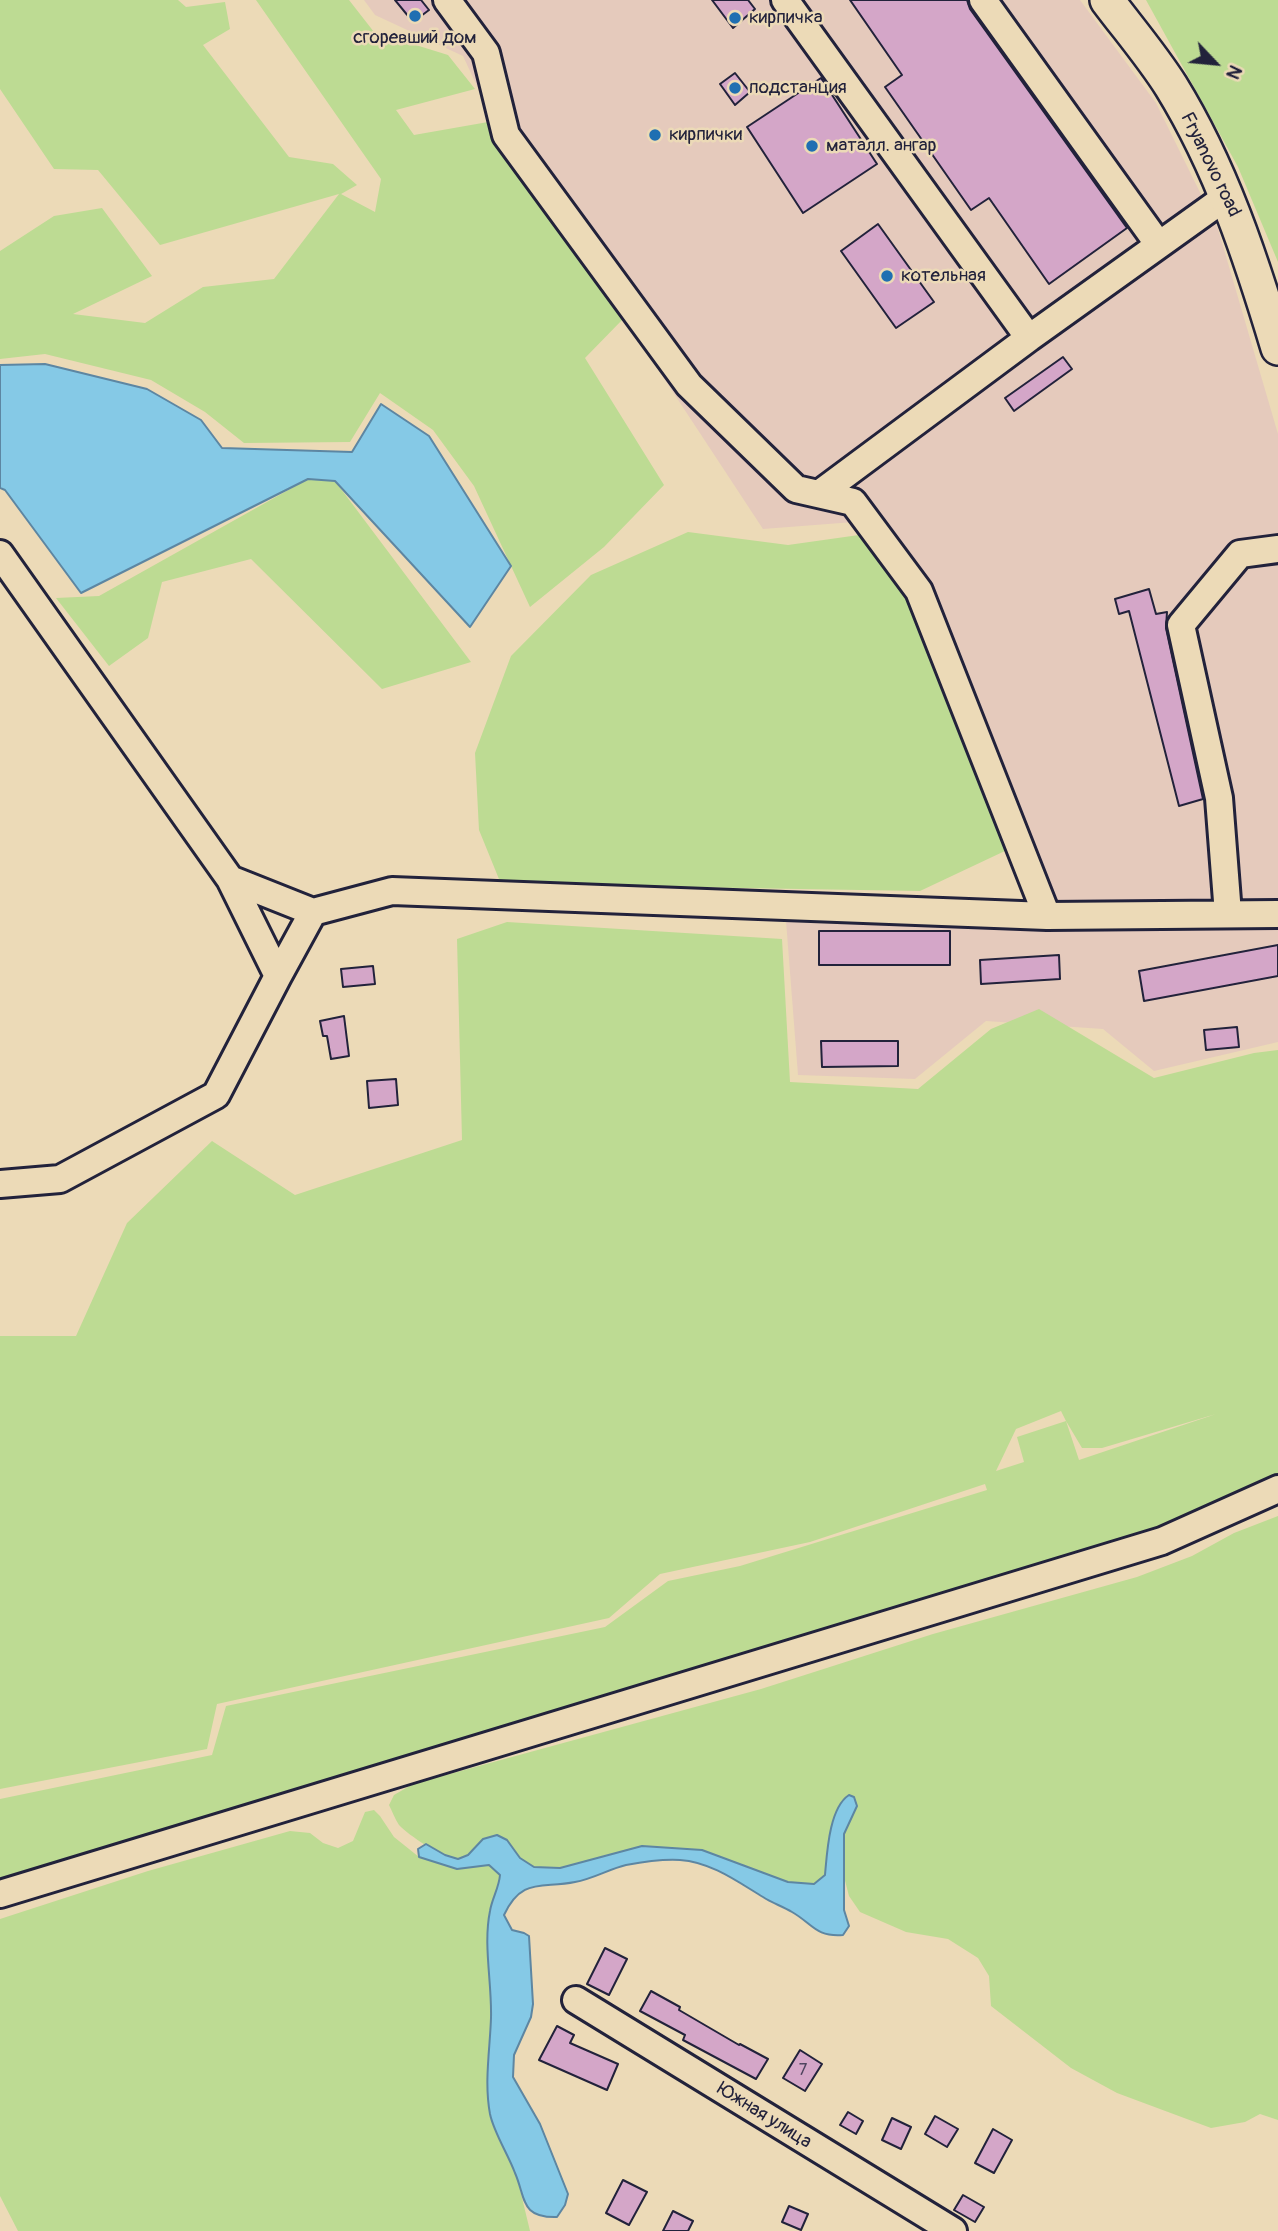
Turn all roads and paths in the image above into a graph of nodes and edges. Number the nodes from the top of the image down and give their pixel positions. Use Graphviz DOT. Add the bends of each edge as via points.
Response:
graph roads {
  1 [pos="447,0"];
  2 [pos="786,0"];
  3 [pos="983,0"];
  4 [pos="1107,0"];
  5 [pos="1226,197"];
  6 [pos="1159,245"];
  7 [pos="1028,338"];
  8 [pos="1278,348"];
  9 [pos="819,494"];
  10 [pos="1278,549"];
  11 [pos="0,554"];
  12 [pos="230,879"];
  13 [pos="313,912"];
  14 [pos="1228,914"];
  15 [pos="1278,914"];
  16 [pos="1047,916"];
  17 [pos="278,976"];
  18 [pos="0,1184"];
  19 [pos="1278,1489"];
  20 [pos="0,1894"];
  21 [pos="576,2000"];
  22 [pos="953,2231"];
  1 -- 9 [label="street" via="486,53 506,135 689,385 796,489"];
  2 -- 7 [label="street"];
  3 -- 6 [label="street"];
  4 -- 5 [label="main road, Fryanovo road" via="1171,86"];
  5 -- 6 [label="street"];
  5 -- 8 [label="main road, Fryanovo road"];
  6 -- 7 [label="street"];
  7 -- 9 [label="street"];
  9 -- 16 [label="street" via="853,502 919,591"];
  10 -- 14 [label="street" via="1240,554 1181,625 1219,798"];
  11 -- 12 [label="street"];
  12 -- 13 [label="street"];
  12 -- 17 [label="street"];
  13 -- 16 [label="street" via="392,891"];
  13 -- 17 [label="street"];
  14 -- 15 [label="street"];
  14 -- 16 [label="street"];
  17 -- 18 [label="street" via="216,1095 60,1179"];
  19 -- 20 [label="street" via="1162,1541"];
  21 -- 22 [label="street, Южная улица"];
}
